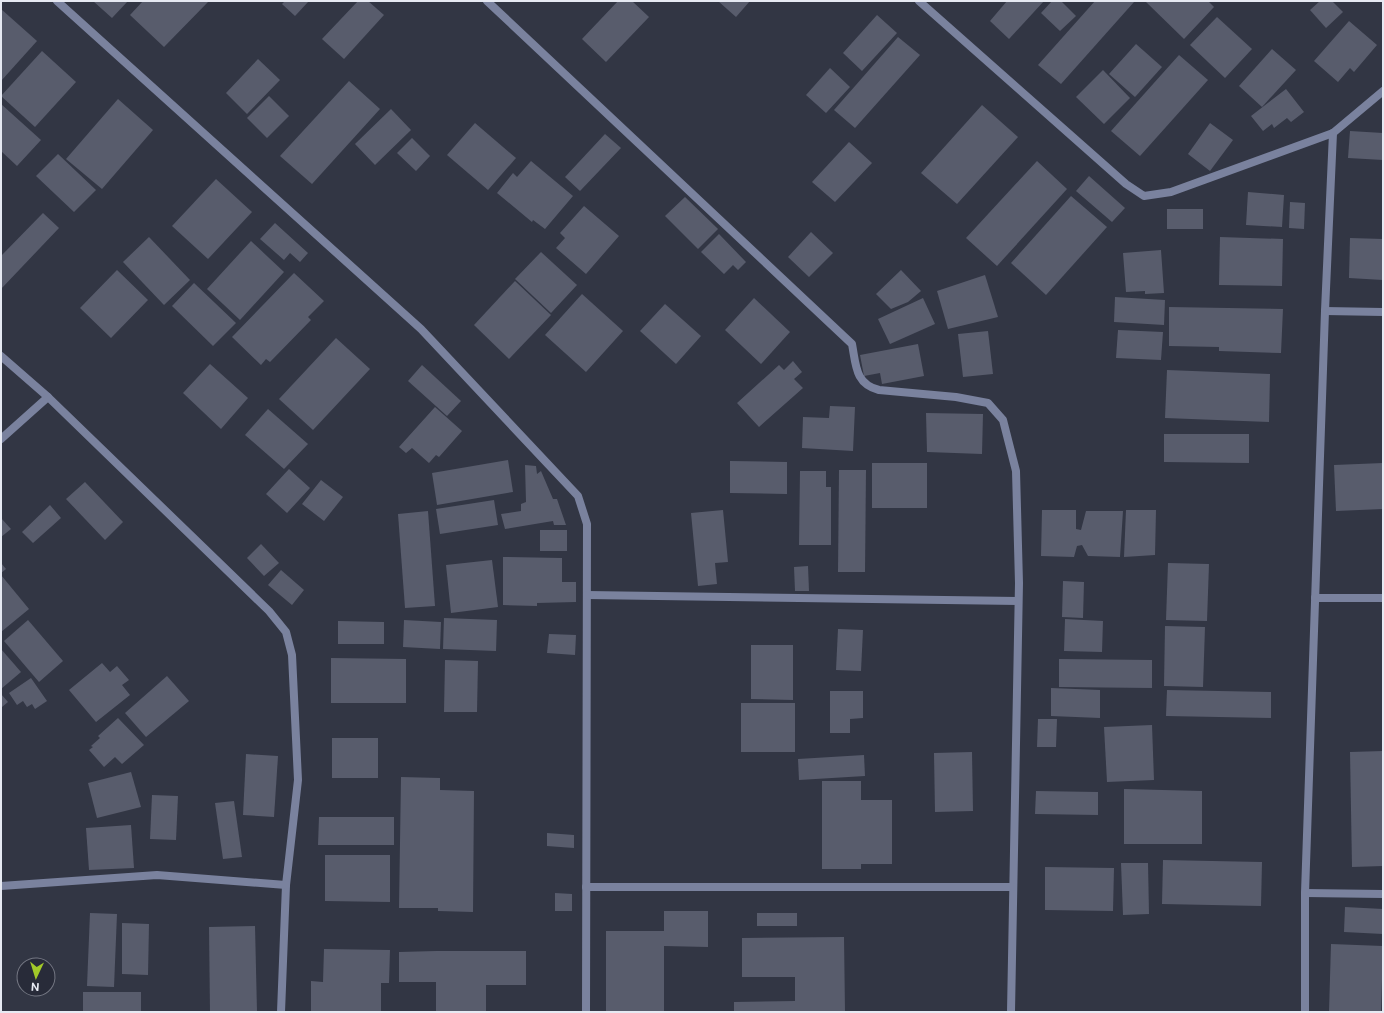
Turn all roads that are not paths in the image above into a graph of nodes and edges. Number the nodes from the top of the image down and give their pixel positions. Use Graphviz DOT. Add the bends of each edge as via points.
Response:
graph roads {
  1 [pos="56,1"];
  2 [pos="487,1"];
  3 [pos="919,1"];
  4 [pos="1383,91"];
  5 [pos="1333,133"];
  6 [pos="1325,311"];
  7 [pos="1383,312"];
  8 [pos="1,356"];
  9 [pos="48,397"];
  10 [pos="1,440"];
  11 [pos="587,595"];
  12 [pos="1315,598"];
  13 [pos="1383,598"];
  14 [pos="1018,601"];
  15 [pos="286,885"];
  16 [pos="1,886"];
  17 [pos="586,886"];
  18 [pos="1013,887"];
  19 [pos="1305,893"];
  20 [pos="1383,894"];
  21 [pos="281,1012"];
  22 [pos="586,1012"];
  23 [pos="1011,1012"];
  24 [pos="1305,1012"];
  1 -- 11 [label="street" via="421,329 578,496 587,524"];
  2 -- 14 [label="street" via="852,344 856,368 861,380 868,387 956,397 988,403 997,411 1003,420 1016,472"];
  3 -- 5 [label="street" via="1126,184 1144,196 1171,192"];
  4 -- 5 [label="street"];
  5 -- 6 [label="street"];
  6 -- 7 [label="street"];
  6 -- 12 [label="street"];
  8 -- 9 [label="street"];
  9 -- 10 [label="street"];
  9 -- 15 [label="street" via="269,611 286,632 292,655 298,780"];
  11 -- 14 [label="street"];
  11 -- 17 [label="street"];
  12 -- 13 [label="street"];
  12 -- 19 [label="street"];
  14 -- 18 [label="street"];
  15 -- 16 [label="street" via="157,875"];
  15 -- 21 [label="street"];
  17 -- 18 [label="street"];
  17 -- 22 [label="street"];
  18 -- 23 [label="street"];
  19 -- 20 [label="street"];
  19 -- 24 [label="street"];
}
